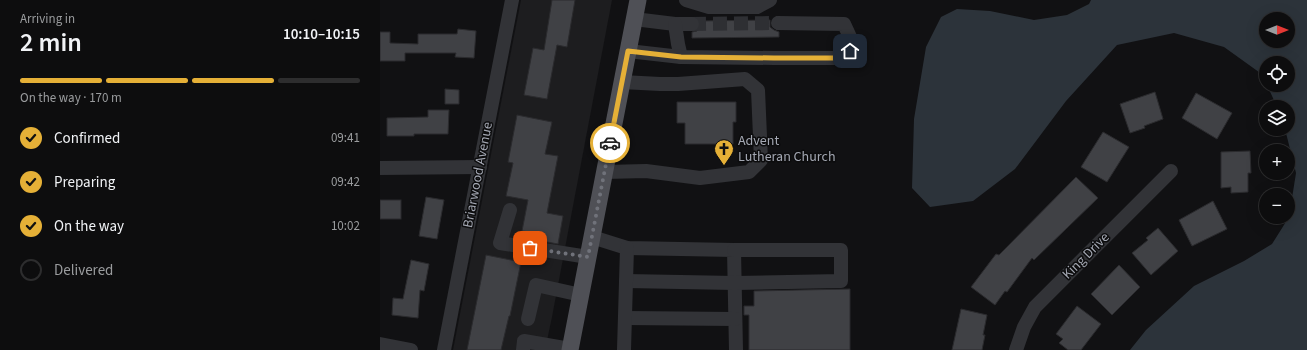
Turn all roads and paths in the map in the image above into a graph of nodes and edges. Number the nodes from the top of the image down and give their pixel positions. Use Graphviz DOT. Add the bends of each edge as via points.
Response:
graph roads {
  1 [pos="512,0"];
  2 [pos="638,0"];
  3 [pos="686,0"];
  4 [pos="770,0"];
  5 [pos="634,19"];
  6 [pos="778,23"];
  7 [pos="675,24"];
  8 [pos="692,24"];
  9 [pos="628,51"];
  10 [pos="681,57"];
  11 [pos="622,82"];
  12 [pos="480,167"];
  13 [pos="380,168"];
  14 [pos="1171,171"];
  15 [pos="605,172"];
  16 [pos="510,210"];
  17 [pos="592,237"];
  18 [pos="627,248"];
  19 [pos="734,250"];
  20 [pos="588,257"];
  21 [pos="626,281"];
  22 [pos="735,283"];
  23 [pos="581,295"];
  24 [pos="625,318"];
  25 [pos="528,319"];
  26 [pos="735,319"];
  27 [pos="380,344"];
  28 [pos="411,350"];
  29 [pos="444,350"];
  30 [pos="523,350"];
  31 [pos="570,350"];
  32 [pos="624,350"];
  33 [pos="736,350"];
  34 [pos="1016,350"];
  1 -- 12 [label="street, Briarwood Avenue"];
  2 -- 5 [label="main road"];
  3 -- 4 [label="street" via="710,7 757,7"];
  5 -- 7 [label="street"];
  5 -- 9 [label="main road"];
  6 -- 10 [label="street" via="844,24 850,37 850,51 839,58"];
  7 -- 8 [label="street"];
  7 -- 10 [label="street"];
  9 -- 10 [label="street"];
  9 -- 11 [label="main road"];
  11 -- 15 [label="main road"];
  11 -- 15 [label="street" via="678,84 745,79 758,90 760,160 749,172 700,178 646,171"];
  12 -- 13 [label="street"];
  12 -- 29 [label="street, Briarwood Avenue"];
  14 -- 34 [label="street, King Drive" via="1035,307"];
  15 -- 17 [label="main road"];
  16 -- 20 [label="street" via="500,243"];
  17 -- 18 [label="street"];
  17 -- 20 [label="main road"];
  18 -- 19 [label="street"];
  18 -- 21 [label="street"];
  19 -- 22 [label="street"];
  19 -- 22 [label="street" via="841,250 841,281"];
  20 -- 23 [label="main road"];
  21 -- 22 [label="street"];
  21 -- 24 [label="street"];
  22 -- 26 [label="street"];
  23 -- 25 [label="street" via="536,284"];
  23 -- 31 [label="main road"];
  24 -- 26 [label="street"];
  24 -- 32 [label="street"];
  26 -- 33 [label="street"];
  27 -- 28 [label="street"];
  30 -- 31 [label="street" via="524,341"];
}
